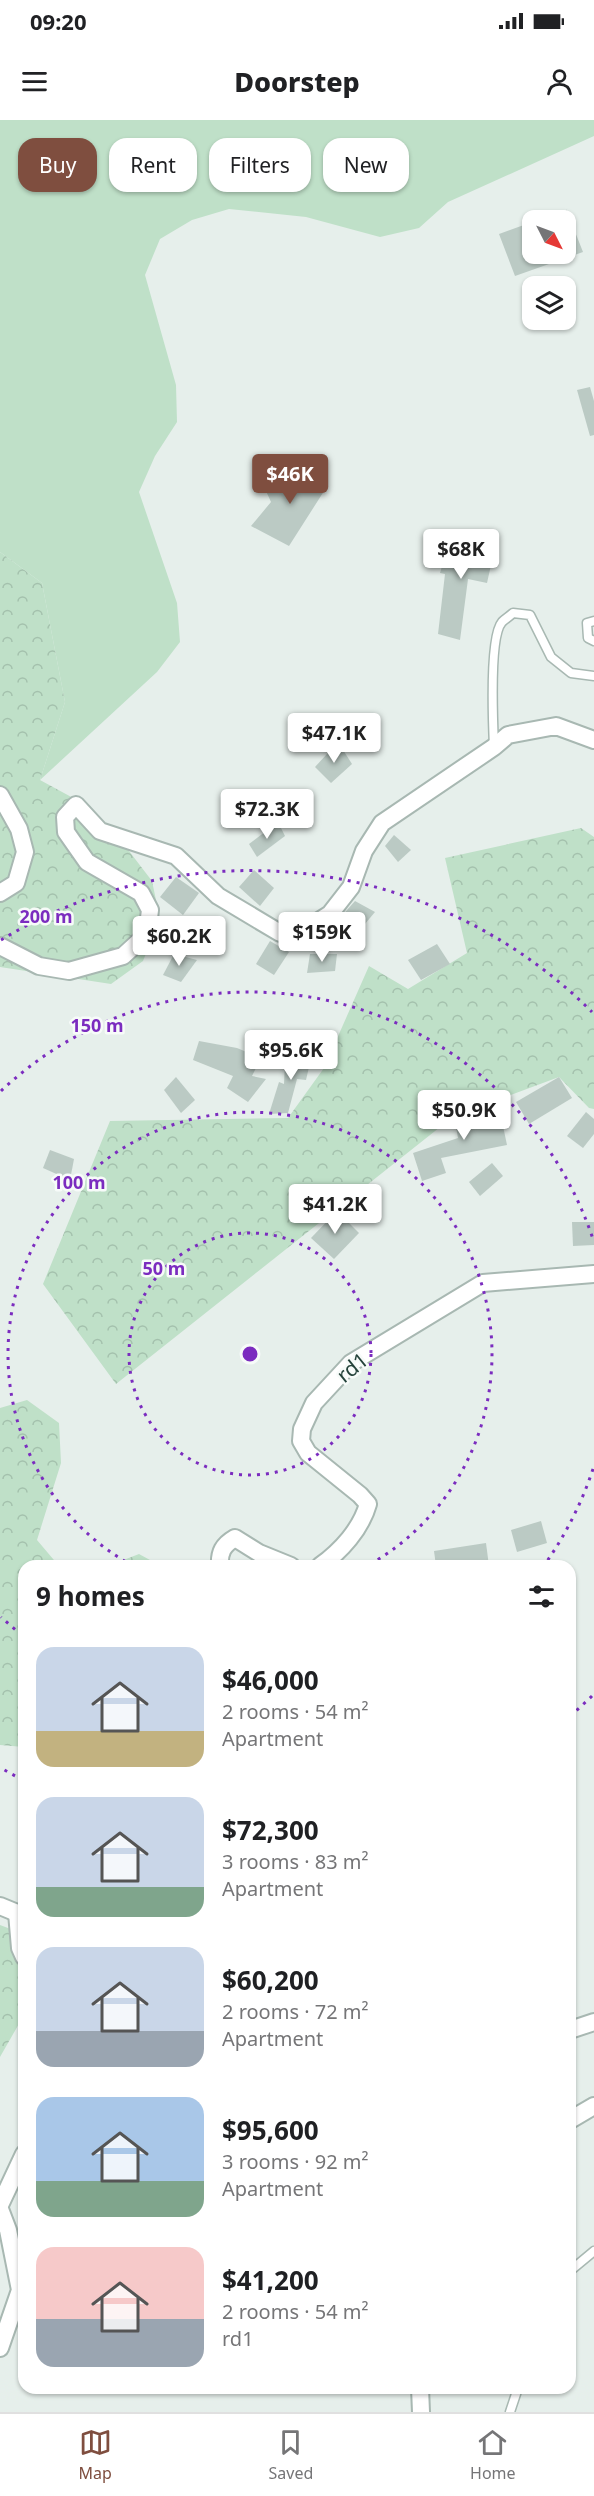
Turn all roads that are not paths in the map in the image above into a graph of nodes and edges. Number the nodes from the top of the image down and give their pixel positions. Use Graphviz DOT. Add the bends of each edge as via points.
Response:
graph roads {
  1 [pos="594,621"];
  2 [pos="594,641"];
  3 [pos="594,676"];
  4 [pos="594,740"];
  5 [pos="494,747"];
  6 [pos="0,795"];
  7 [pos="0,893"];
  8 [pos="0,946"];
  9 [pos="594,1274"];
  10 [pos="219,1560"];
  11 [pos="276,1560"];
  12 [pos="329,1560"];
  13 [pos="0,1906"];
  14 [pos="18,1911"];
  15 [pos="594,2022"];
  16 [pos="576,2028"];
  17 [pos="594,2106"];
  18 [pos="576,2116"];
  19 [pos="18,2167"];
  20 [pos="0,2207"];
  21 [pos="594,2251"];
  22 [pos="576,2266"];
  23 [pos="18,2280"];
  24 [pos="18,2296"];
  25 [pos="0,2348"];
  26 [pos="420,2394"];
  27 [pos="516,2394"];
  28 [pos="421,2412"];
  29 [pos="510,2412"];
  1 -- 2 [label="lane" via="587,623 588,638"];
  3 -- 5 [label="lane" via="571,673 551,657 530,615 513,613 501,623 495,641"];
  4 -- 5 [label="street" via="556,726 508,735"];
  5 -- 8 [label="street" via="381,823 364,851 351,887 330,914 311,926 280,933 218,896 176,856 100,831 76,805 65,817 66,832 87,862 141,892 150,910 147,934 123,956 69,971 39,966"];
  6 -- 7 [label="street" via="19,829 25,852 16,883"];
  9 -- 12 [label="street, rd1" via="483,1282 343,1371 314,1403 301,1441 308,1453 368,1504 363,1520"];
  10 -- 11 [label="street" via="226,1544 235,1538"];
  13 -- 14 [label="street"];
  15 -- 16 [label="street"];
  17 -- 18 [label="street"];
  19 -- 20 [label="street"];
  20 -- 23 [label="street"];
  21 -- 22 [label="lane"];
  24 -- 25 [label="street"];
  26 -- 28 [label="street"];
  27 -- 29 [label="lane"];
}
